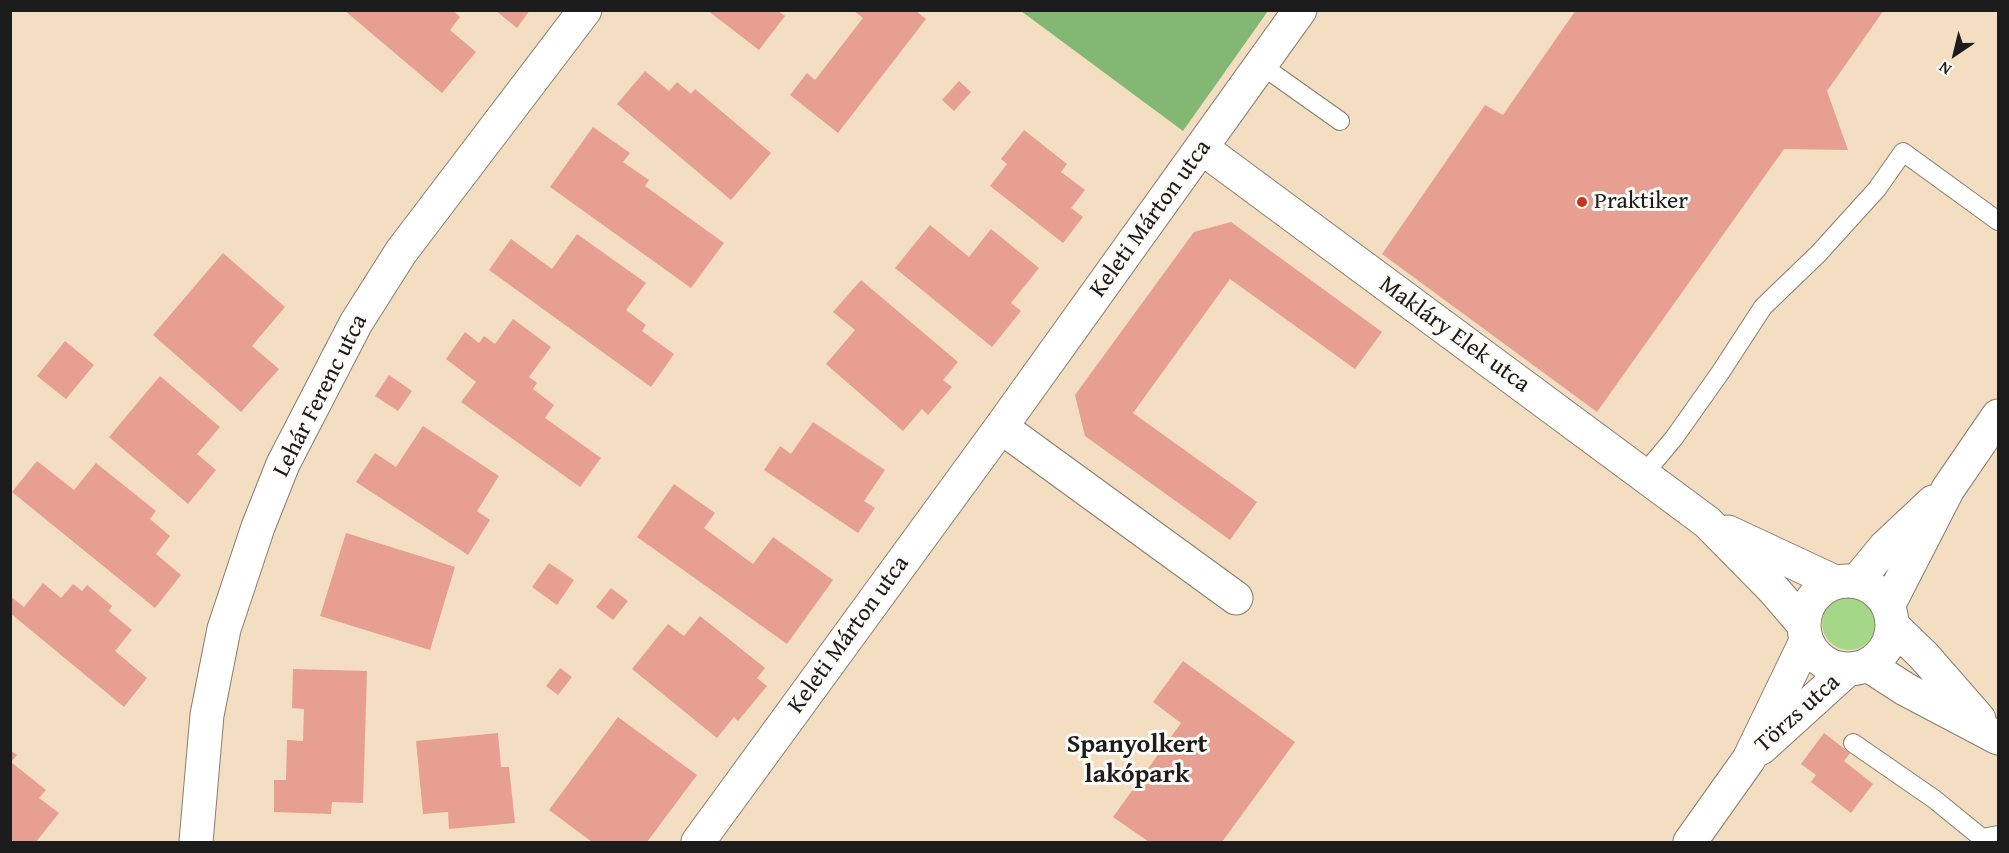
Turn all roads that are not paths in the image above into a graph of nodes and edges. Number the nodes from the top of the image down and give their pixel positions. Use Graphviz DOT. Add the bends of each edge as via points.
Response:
graph roads {
  1 [pos="585,10"];
  2 [pos="1300,10"];
  3 [pos="1261,65"];
  4 [pos="1340,121"];
  5 [pos="1202,148"];
  6 [pos="1991,216"];
  7 [pos="1998,416"];
  8 [pos="1001,427"];
  9 [pos="1643,475"];
  10 [pos="1948,489"];
  11 [pos="1707,522"];
  12 [pos="1846,582"];
  13 [pos="1236,598"];
  14 [pos="1890,615"];
  15 [pos="1805,633"];
  16 [pos="1858,667"];
  17 [pos="1994,735"];
  18 [pos="1853,743"];
  19 [pos="1749,759"];
  20 [pos="1998,835"];
  21 [pos="196,843"];
  22 [pos="698,843"];
  23 [pos="1690,843"];
  1 -- 21 [label="street, Lehár Ferenc utca" via="401,252 356,323 283,464 224,629 207,715"];
  2 -- 3 [label="street, Keleti Márton utca"];
  3 -- 4 [label="lane"];
  3 -- 5 [label="street, Keleti Márton utca"];
  5 -- 8 [label="street, Keleti Márton utca"];
  5 -- 9 [label="street, Makláry Elek utca"];
  6 -- 9 [label="lane" via="1903,152 1877,189 1763,307 1674,438"];
  7 -- 10 [label="street"];
  8 -- 13 [label="street"];
  8 -- 22 [label="street, Keleti Márton utca"];
  9 -- 11 [label="street, Makláry Elek utca"];
  10 -- 12 [label="street"];
  10 -- 14 [label="street"];
  11 -- 12 [label="street, Makláry Elek utca"];
  11 -- 15 [label="street, Makláry Elek utca" via="1780,596"];
  12 -- 14 [label="street" via="1875,590"];
  12 -- 15 [label="street" via="1816,594 1805,614"];
  14 -- 16 [label="street" via="1891,634 1883,652"];
  14 -- 17 [label="street"];
  15 -- 16 [label="street" via="1811,650 1827,664"];
  15 -- 19 [label="street, Törzs utca"];
  16 -- 17 [label="street"];
  16 -- 19 [label="street, Törzs utca"];
  18 -- 20 [label="lane" via="1982,838"];
  19 -- 23 [label="street, Törzs utca"];
}
